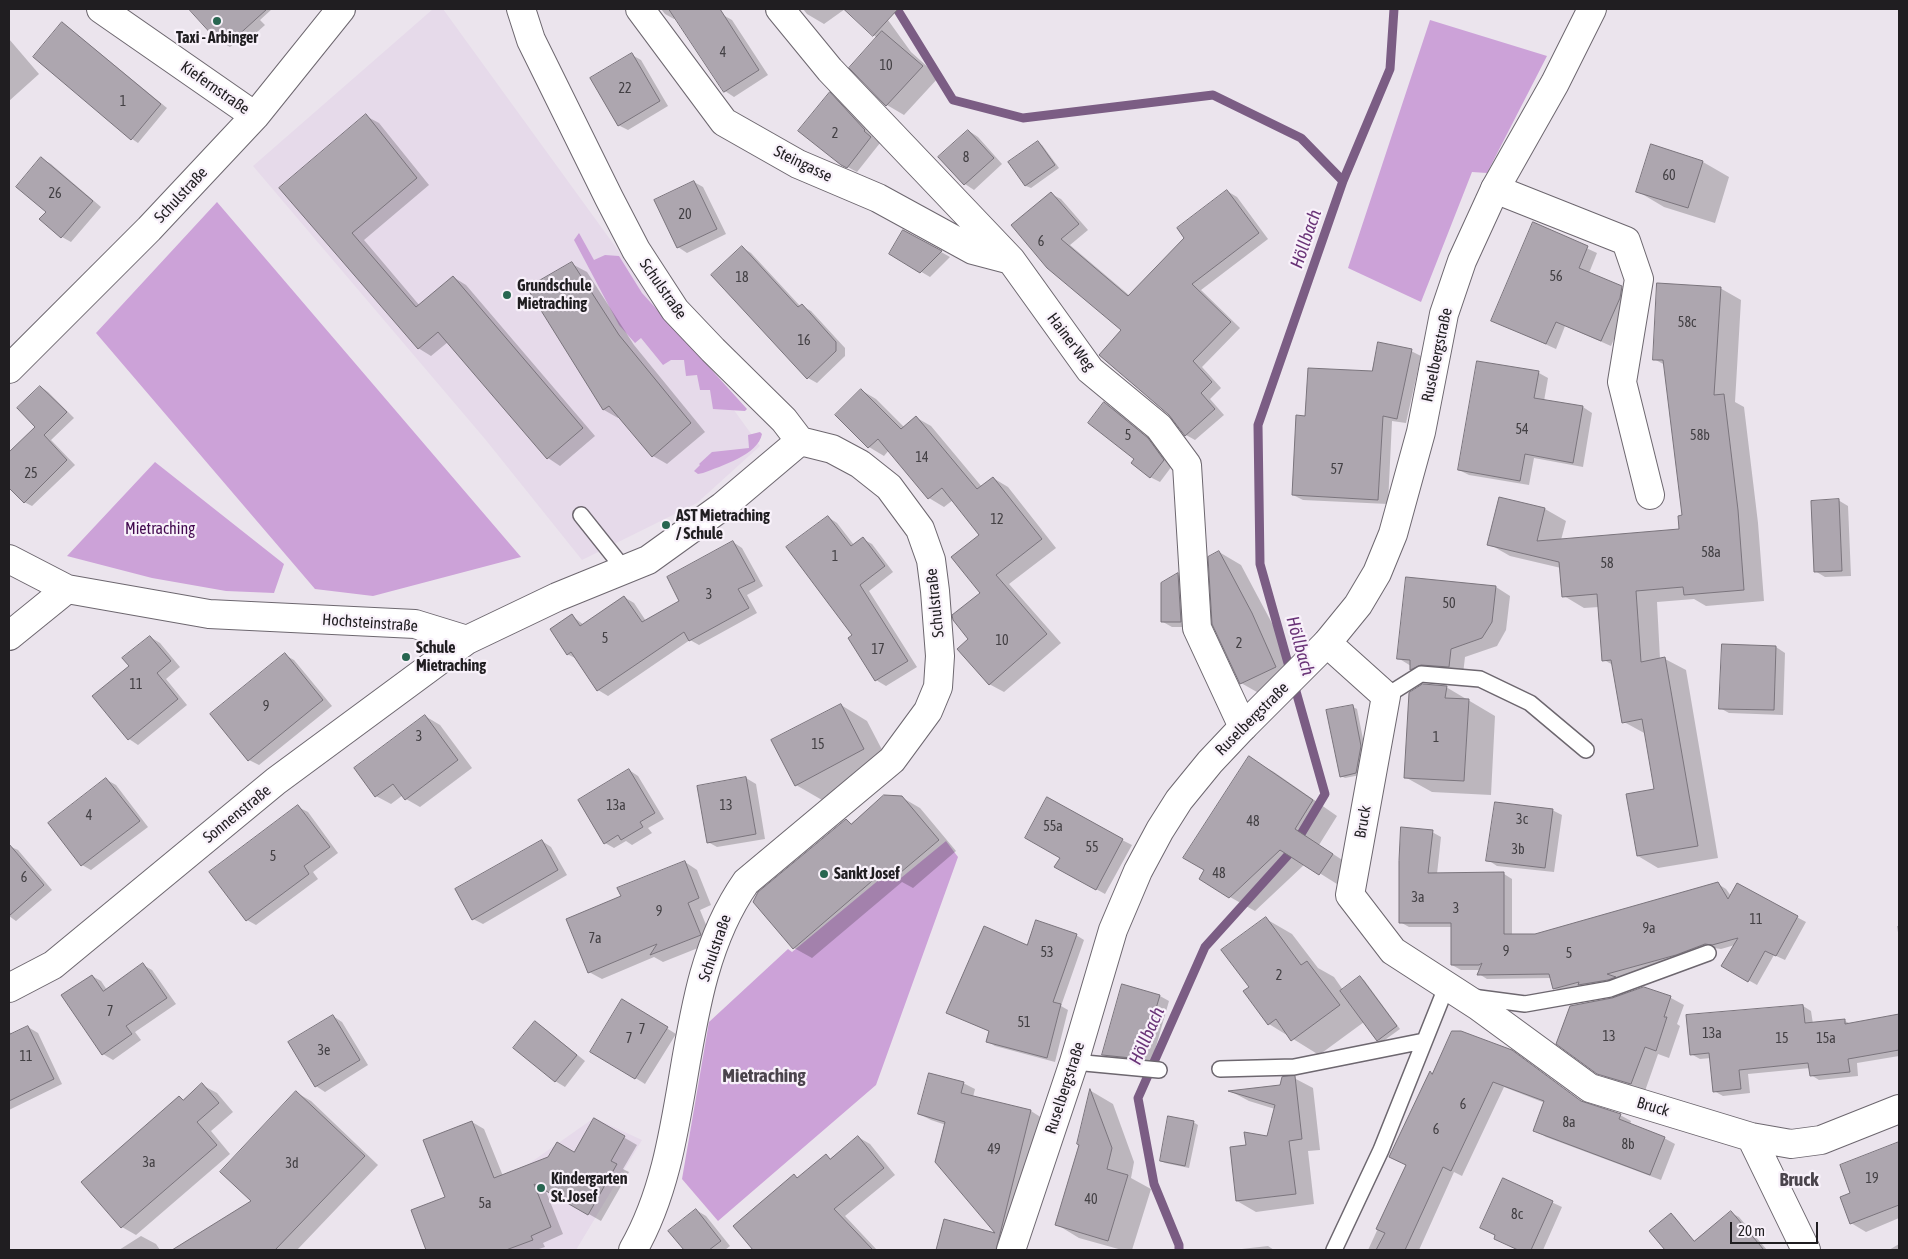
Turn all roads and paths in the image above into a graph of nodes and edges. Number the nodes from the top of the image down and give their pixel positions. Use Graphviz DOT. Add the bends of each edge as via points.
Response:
graph roads {
  1 [pos="101,9"];
  2 [pos="341,9"];
  3 [pos="521,9"];
  4 [pos="640,9"];
  5 [pos="780,9"];
  6 [pos="1592,9"];
  7 [pos="254,116"];
  8 [pos="1495,189"];
  9 [pos="1011,260"];
  10 [pos="9,369"];
  11 [pos="800,441"];
  12 [pos="1650,495"];
  13 [pos="581,515"];
  14 [pos="9,559"];
  15 [pos="624,569"];
  16 [pos="66,589"];
  17 [pos="9,636"];
  18 [pos="467,640"];
  19 [pos="1327,643"];
  20 [pos="1386,696"];
  21 [pos="1243,726"];
  22 [pos="1586,750"];
  23 [pos="1708,953"];
  24 [pos="9,988"];
  25 [pos="1455,991"];
  26 [pos="1424,1041"];
  27 [pos="1074,1062"];
  28 [pos="1220,1069"];
  29 [pos="1159,1070"];
  30 [pos="1899,1110"];
  31 [pos="1751,1137"];
  32 [pos="633,1250"];
  33 [pos="1011,1250"];
  34 [pos="1334,1250"];
  35 [pos="1806,1250"];
  1 -- 7 [label="street, Kiefernstraße"];
  2 -- 7 [label="street, Schulstraße"];
  3 -- 11 [label="street, Schulstraße" via="531,40 636,250 675,310 784,420"];
  4 -- 9 [label="street, Steingasse" via="724,122 798,164 878,198 974,250"];
  5 -- 9 [label="street, Hainer Weg" via="830,70"];
  6 -- 8 [label="street, Ruselbergstraße" via="1555,83"];
  7 -- 10 [label="street, Schulstraße" via="149,229"];
  8 -- 12 [label="street" via="1626,241 1638,279 1622,382"];
  8 -- 19 [label="street, Ruselbergstraße" via="1462,261 1444,314 1421,432 1393,534 1377,573 1358,605"];
  9 -- 21 [label="street, Hainer Weg" via="1090,370 1159,427 1187,465 1196,628"];
  11 -- 15 [label="street" via="724,506 648,560"];
  11 -- 32 [label="street, Schulstraße" via="832,449 860,464 889,487 920,529 931,560 935,591 940,656 938,687 928,711 892,760 760,869 733,900 717,933 706,971 669,1152 654,1204"];
  13 -- 15 [label="lane"];
  14 -- 16 [label="street, Hochsteinstraße"];
  15 -- 18 [label="street"];
  16 -- 17 [label="street"];
  16 -- 18 [label="street, Hochsteinstraße" via="209,614 415,624"];
  18 -- 24 [label="street, Sonnenstraße" via="276,781 53,964"];
  19 -- 20 [label="street"];
  19 -- 21 [label="street, Ruselbergstraße"];
  20 -- 22 [label="lane" via="1421,674 1480,679 1530,703"];
  20 -- 25 [label="street, Bruck" via="1350,895 1393,950"];
  21 -- 27 [label="street, Ruselbergstraße" via="1179,800 1138,871 1113,930"];
  23 -- 25 [label="lane, Bruck" via="1610,989 1525,1004"];
  25 -- 26 [label="lane"];
  25 -- 31 [label="street, Bruck" via="1590,1088"];
  26 -- 28 [label="lane" via="1294,1067"];
  26 -- 34 [label="lane" via="1381,1150"];
  27 -- 29 [label="lane"];
  27 -- 33 [label="street, Ruselbergstraße"];
  30 -- 31 [label="street, Bruck" via="1821,1140 1791,1144"];
  31 -- 35 [label="street"];
}
